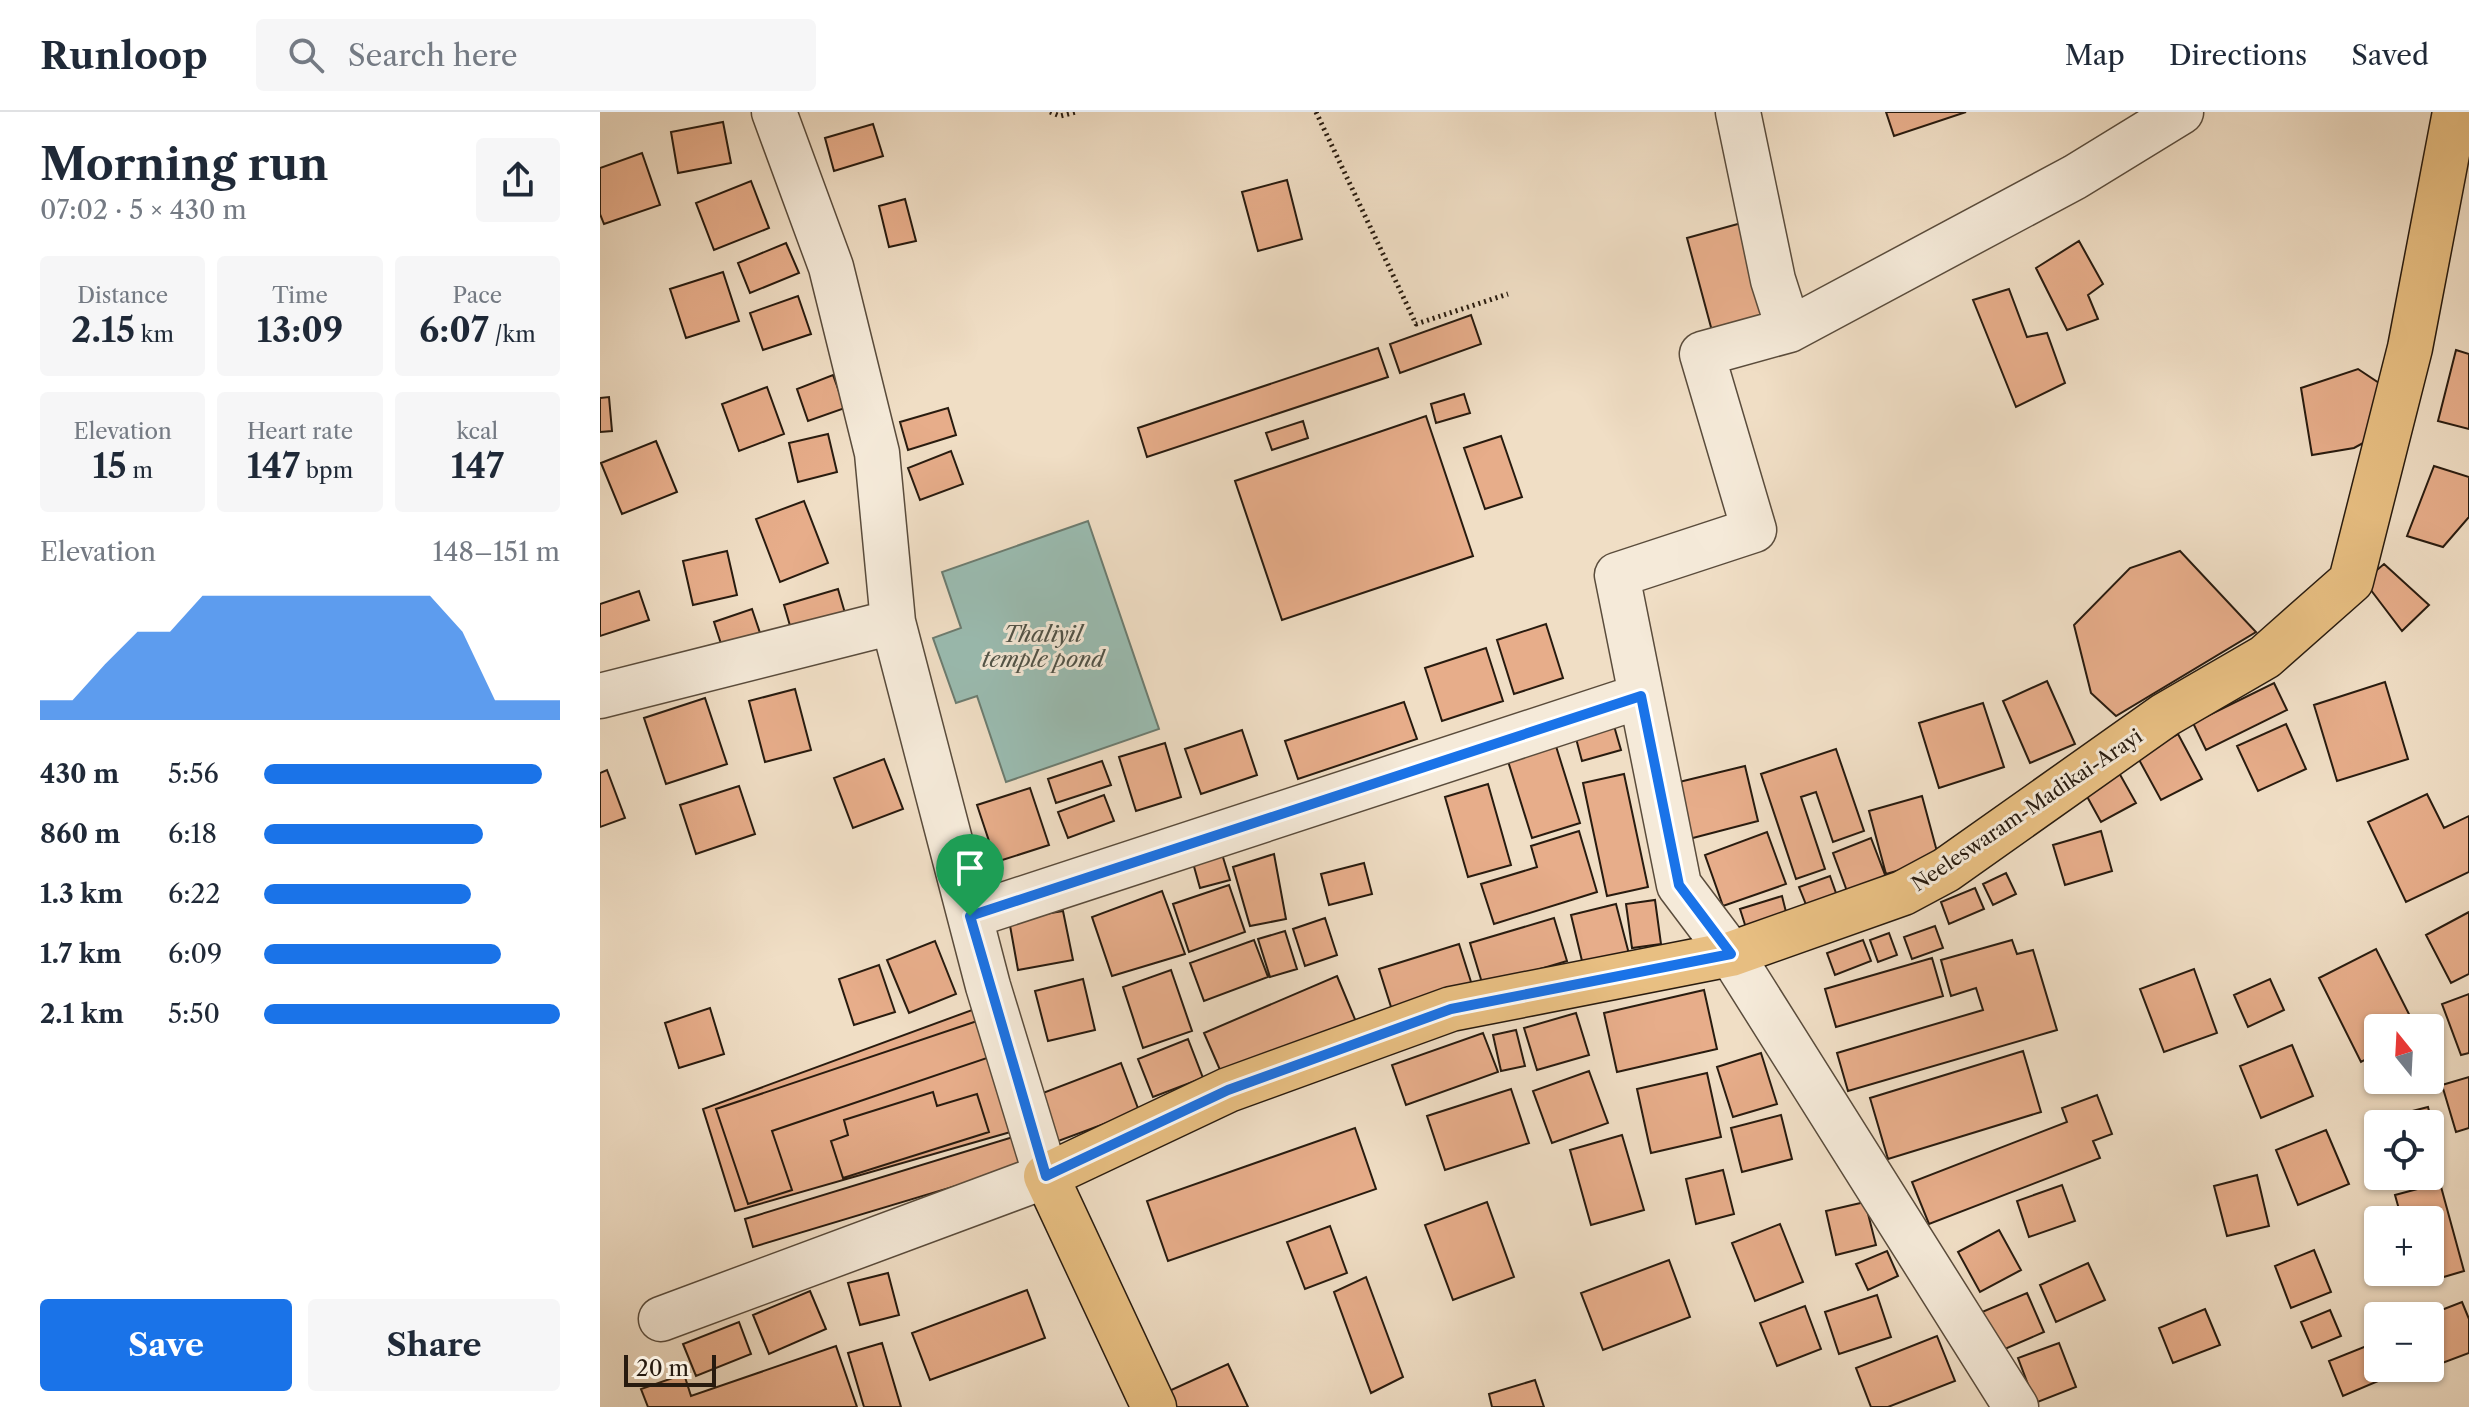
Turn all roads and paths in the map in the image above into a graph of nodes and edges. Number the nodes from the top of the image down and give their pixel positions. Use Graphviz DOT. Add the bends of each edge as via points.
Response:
graph roads {
  1 [pos="774,112"];
  2 [pos="1050,112"];
  3 [pos="1076,112"];
  4 [pos="1316,112"];
  5 [pos="1738,112"];
  6 [pos="2181,112"];
  7 [pos="2455,112"];
  8 [pos="1508,294"];
  9 [pos="1789,330"];
  10 [pos="893,622"];
  11 [pos="600,696"];
  12 [pos="1641,696"];
  13 [pos="970,916"];
  14 [pos="1731,954"];
  15 [pos="1046,1176"];
  16 [pos="661,1319"];
  17 [pos="1154,1407"];
  18 [pos="2016,1407"];
  1 -- 10 [label="street" via="831,267 877,453"];
  2 -- 3 [label="path"];
  4 -- 8 [label="path" via="1416,324"];
  5 -- 9 [label="street" via="1773,280"];
  6 -- 9 [label="street" via="2075,177"];
  7 -- 14 [label="main road, Neeleswaram-Madikai-Arayi" via="2410,348 2351,581 2265,657 2165,715 1931,880"];
  9 -- 12 [label="street" via="1702,354 1754,530 1617,575"];
  10 -- 11 [label="street"];
  10 -- 13 [label="street"];
  12 -- 13 [label="street"];
  12 -- 14 [label="street" via="1679,885"];
  13 -- 15 [label="street"];
  14 -- 15 [label="main road, Neeleswaram-Madikai-Arayi" via="1451,1009 1228,1090"];
  14 -- 18 [label="street"];
  15 -- 16 [label="street"];
  15 -- 17 [label="main road"];
}
